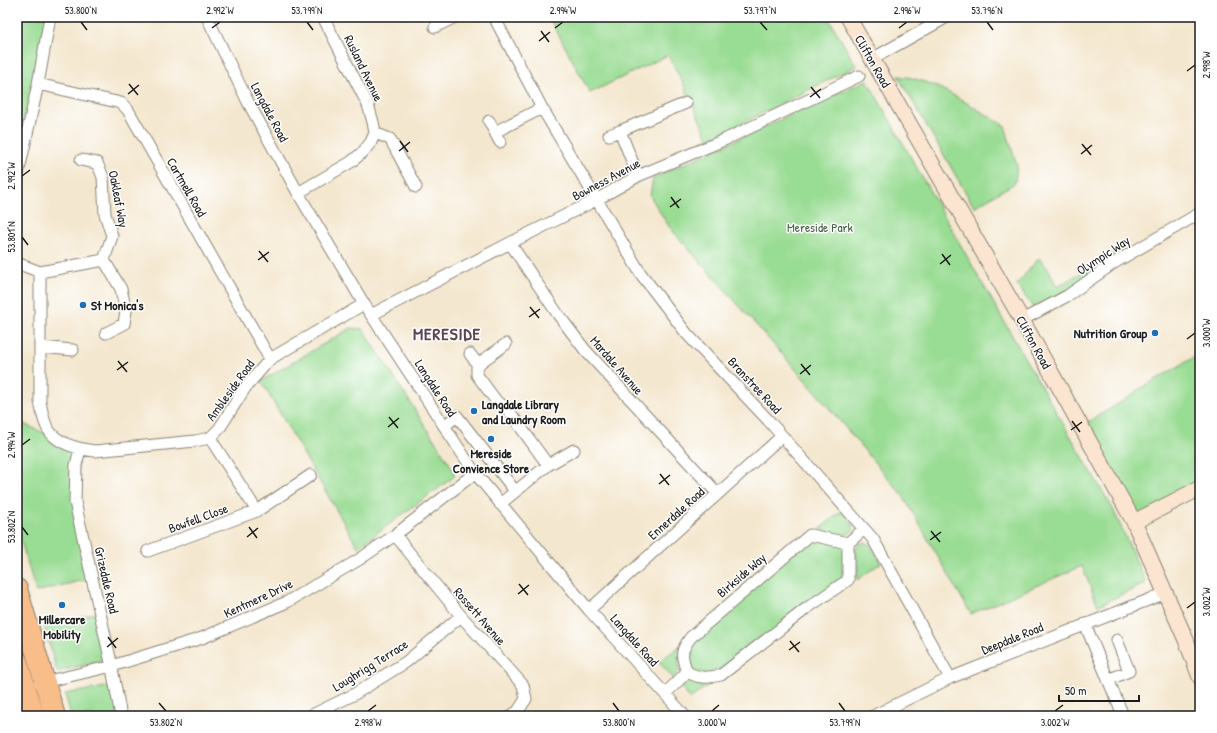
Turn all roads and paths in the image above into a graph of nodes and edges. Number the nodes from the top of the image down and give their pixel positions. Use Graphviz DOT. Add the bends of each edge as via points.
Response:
graph roads {
  1 [pos="50,17"];
  2 [pos="207,17"];
  3 [pos="323,17"];
  4 [pos="455,17"];
  5 [pos="494,17"];
  6 [pos="848,17"];
  7 [pos="947,17"];
  8 [pos="435,27"];
  9 [pos="872,59"];
  10 [pos="859,76"];
  11 [pos="38,84"];
  12 [pos="686,103"];
  13 [pos="542,108"];
  14 [pos="489,121"];
  15 [pos="620,131"];
  16 [pos="495,132"];
  17 [pos="374,133"];
  18 [pos="609,135"];
  19 [pos="500,142"];
  20 [pos="82,160"];
  21 [pos="638,176"];
  22 [pos="17,179"];
  23 [pos="416,188"];
  24 [pos="298,193"];
  25 [pos="596,200"];
  26 [pos="1200,213"];
  27 [pos="510,243"];
  28 [pos="104,260"];
  29 [pos="17,263"];
  30 [pos="40,272"];
  31 [pos="364,304"];
  32 [pos="371,315"];
  33 [pos="1022,320"];
  34 [pos="106,333"];
  35 [pos="506,344"];
  36 [pos="40,347"];
  37 [pos="73,350"];
  38 [pos="470,354"];
  39 [pos="270,359"];
  40 [pos="478,366"];
  41 [pos="444,426"];
  42 [pos="782,436"];
  43 [pos="210,438"];
  44 [pos="80,449"];
  45 [pos="574,450"];
  46 [pos="548,465"];
  47 [pos="475,473"];
  48 [pos="311,475"];
  49 [pos="1200,488"];
  50 [pos="515,491"];
  51 [pos="718,494"];
  52 [pos="500,504"];
  53 [pos="257,511"];
  54 [pos="1134,522"];
  55 [pos="864,529"];
  56 [pos="394,535"];
  57 [pos="848,543"];
  58 [pos="148,551"];
  59 [pos="17,589"];
  60 [pos="1166,593"];
  61 [pos="589,610"];
  62 [pos="461,616"];
  63 [pos="1085,624"];
  64 [pos="1117,640"];
  65 [pos="17,661"];
  66 [pos="112,666"];
  67 [pos="687,672"];
  68 [pos="1200,677"];
  69 [pos="950,678"];
  70 [pos="1108,680"];
  71 [pos="44,682"];
  72 [pos="24,687"];
  73 [pos="665,694"];
  74 [pos="677,714"];
  75 [pos="34,716"];
  76 [pos="55,716"];
  77 [pos="121,716"];
  78 [pos="310,716"];
  79 [pos="512,716"];
  80 [pos="873,716"];
  81 [pos="1120,716"];
  1 -- 11 [label="street"];
  2 -- 24 [label="street, Langdale Road" via="248,102"];
  3 -- 17 [label="street, Rusland Avenue" via="368,105"];
  4 -- 8 [label="street"];
  5 -- 13 [label="street, Branstree Road"];
  6 -- 9 [label="street, Clifton Road"];
  7 -- 9 [label="street"];
  9 -- 33 [label="street, Clifton Road"];
  10 -- 21 [label="street, Bowness Avenue" via="724,140"];
  11 -- 22 [label="street"];
  11 -- 39 [label="street, Cartmell Road" via="121,103 128,110"];
  12 -- 15 [label="street"];
  13 -- 16 [label="street"];
  13 -- 25 [label="street, Branstree Road"];
  14 -- 16 [label="street"];
  15 -- 18 [label="street"];
  15 -- 21 [label="street"];
  16 -- 19 [label="street"];
  17 -- 23 [label="street" via="390,139"];
  17 -- 24 [label="street" via="371,142 351,162"];
  20 -- 28 [label="street, Oakleaf Way" via="97,163 103,177 105,214 112,236"];
  21 -- 25 [label="street, Bowness Avenue"];
  24 -- 31 [label="street, Langdale Road"];
  25 -- 27 [label="street, Bowness Avenue"];
  25 -- 42 [label="street, Branstree Road" via="640,274 687,334"];
  26 -- 33 [label="street, Olympic Way" via="1114,263 1067,296"];
  27 -- 32 [label="street, Bowness Avenue"];
  27 -- 51 [label="street, Mardale Avenue" via="585,350"];
  28 -- 30 [label="street"];
  28 -- 34 [label="street" via="121,289 126,311 124,324"];
  29 -- 30 [label="street"];
  30 -- 36 [label="street"];
  31 -- 32 [label="street, Langdale Road"];
  31 -- 39 [label="street, Ambleside Road"];
  32 -- 41 [label="street, Langdale Road"];
  33 -- 54 [label="street, Clifton Road"];
  35 -- 40 [label="street"];
  36 -- 37 [label="street"];
  36 -- 44 [label="street" via="40,402 47,428 56,438"];
  38 -- 40 [label="street"];
  39 -- 43 [label="street, Ambleside Road" via="245,388 219,429"];
  40 -- 46 [label="street" via="477,375 497,402 506,407"];
  41 -- 47 [label="street, Langdale Road"];
  41 -- 50 [label="street" via="457,416"];
  42 -- 51 [label="street, Ennerdale Road"];
  42 -- 55 [label="street, Branstree Road"];
  43 -- 44 [label="street, Ambleside Road" via="95,451"];
  43 -- 53 [label="street"];
  44 -- 66 [label="street, Grizedale Road" via="76,465 75,502"];
  45 -- 46 [label="street"];
  46 -- 50 [label="street"];
  47 -- 52 [label="street, Langdale Road"];
  47 -- 56 [label="street, Kentmere Drive"];
  48 -- 53 [label="street, Bowfell Close"];
  49 -- 54 [label="street"];
  50 -- 52 [label="street"];
  51 -- 61 [label="street, Ennerdale Road"];
  52 -- 61 [label="street, Langdale Road"];
  53 -- 58 [label="street, Bowfell Close"];
  54 -- 60 [label="street, Clifton Road"];
  55 -- 57 [label="street"];
  55 -- 69 [label="street, Branstree Road" via="873,539"];
  56 -- 62 [label="street, Rossett Avenue"];
  56 -- 66 [label="street, Kentmere Drive" via="360,559 287,602 202,638"];
  57 -- 67 [label="street" via="848,580 721,674 698,678"];
  57 -- 67 [label="street, Birkside Way" via="810,534 683,647 682,659"];
  59 -- 71 [label="highway"];
  60 -- 63 [label="street, Deepdale Road"];
  60 -- 68 [label="street, Clifton Road"];
  61 -- 73 [label="street, Langdale Road"];
  62 -- 78 [label="street, Loughrigg Terrace" via="406,662 353,695"];
  62 -- 79 [label="street, Rossett Avenue" via="522,685 526,700"];
  63 -- 69 [label="street, Deepdale Road"];
  63 -- 70 [label="street"];
  64 -- 70 [label="street" via="1130,670"];
  65 -- 72 [label="highway"];
  66 -- 71 [label="street, Kentmere Drive"];
  66 -- 77 [label="street, Grizedale Road"];
  67 -- 73 [label="street"];
  69 -- 80 [label="street, Deepdale Road"];
  70 -- 81 [label="street" via="1122,713"];
  71 -- 72 [label="street, Kentmere Drive"];
  71 -- 76 [label="highway"];
  72 -- 75 [label="highway"];
  73 -- 74 [label="street, Langdale Road"];
}
